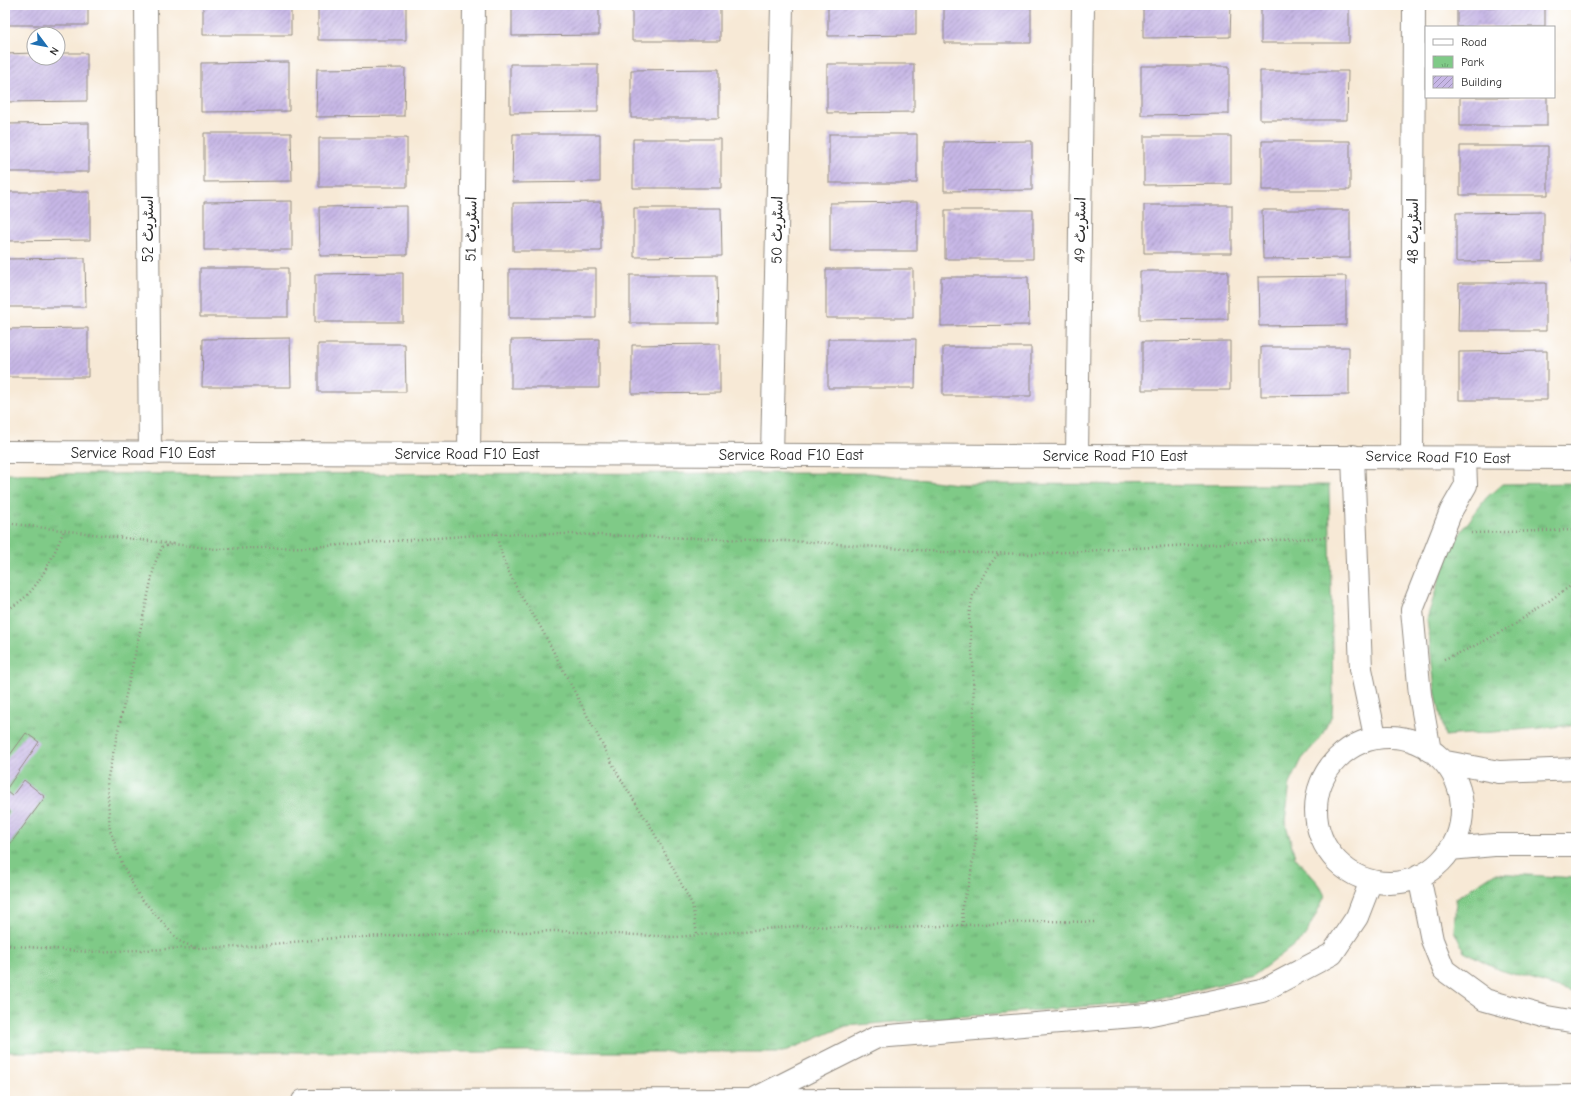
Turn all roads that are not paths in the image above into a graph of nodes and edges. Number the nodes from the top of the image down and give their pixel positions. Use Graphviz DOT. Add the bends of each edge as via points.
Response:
graph roads {
  1 [pos="146,5"];
  2 [pos="474,5"];
  3 [pos="782,5"];
  4 [pos="1083,5"];
  5 [pos="1414,5"];
  6 [pos="5,452"];
  7 [pos="150,452"];
  8 [pos="469,454"];
  9 [pos="772,455"];
  10 [pos="1077,455"];
  11 [pos="1353,456"];
  12 [pos="1412,456"];
  13 [pos="1576,458"];
  14 [pos="1465,459"];
  15 [pos="1375,736"];
  16 [pos="1438,756"];
  17 [pos="1576,770"];
  18 [pos="1576,845"];
  19 [pos="1450,848"];
  20 [pos="1419,876"];
  21 [pos="1371,881"];
  22 [pos="1576,1022"];
  23 [pos="1576,1096"];
  24 [pos="752,1100"];
  25 [pos="1348,1100"];
  26 [pos="303,1101"];
  1 -- 7 [label="street, اسٹریٹ 52"];
  2 -- 8 [label="street, اسٹریٹ 51"];
  3 -- 9 [label="street, اسٹریٹ 50"];
  4 -- 10 [label="street, اسٹریٹ 49"];
  5 -- 12 [label="street, اسٹریٹ 48"];
  6 -- 7 [label="street, Service Road F10 East"];
  7 -- 8 [label="street, Service Road F10 East"];
  8 -- 9 [label="street, Service Road F10 East"];
  9 -- 10 [label="street, Service Road F10 East"];
  10 -- 11 [label="street, Service Road F10 East"];
  11 -- 12 [label="street, Service Road F10 East"];
  11 -- 15 [label="street" via="1361,669"];
  12 -- 14 [label="street, Service Road F10 East"];
  13 -- 14 [label="street, Service Road F10 East"];
  14 -- 16 [label="street" via="1466,485 1441,534 1412,610 1420,695"];
  15 -- 16 [label="street" via="1414,740"];
  15 -- 21 [label="street" via="1340,753 1318,785 1315,824 1332,859 1363,880"];
  16 -- 17 [label="street" via="1499,772"];
  16 -- 19 [label="street" via="1462,797 1459,835"];
  18 -- 19 [label="street"];
  19 -- 20 [label="street" via="1437,867"];
  20 -- 21 [label="street" via="1402,884"];
  20 -- 22 [label="street" via="1432,940 1444,970 1484,1000 1546,1017"];
  21 -- 24 [label="street" via="1356,917 1332,954 1262,991 1147,1015 877,1037"];
  23 -- 25 [label="street"];
  24 -- 25 [label="street"];
  24 -- 26 [label="street"];
}
